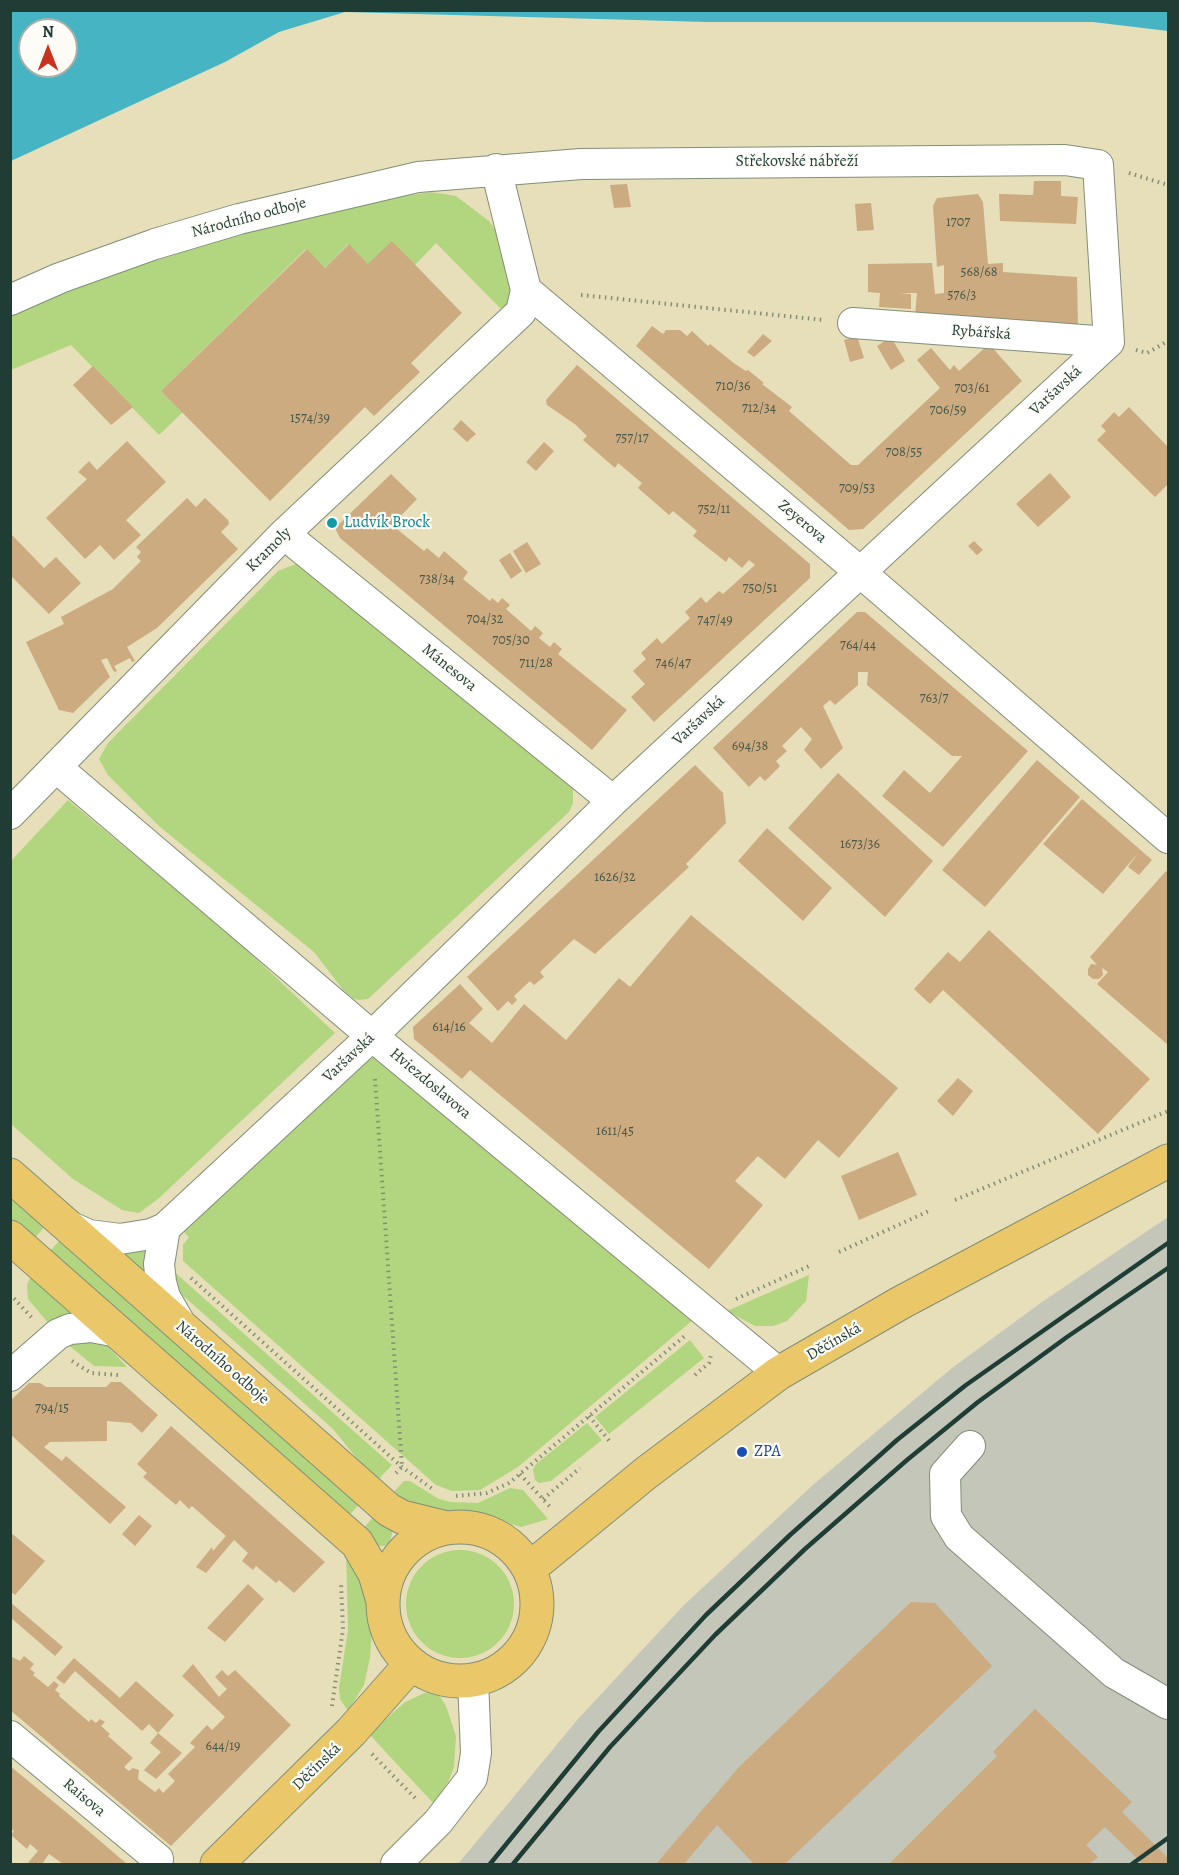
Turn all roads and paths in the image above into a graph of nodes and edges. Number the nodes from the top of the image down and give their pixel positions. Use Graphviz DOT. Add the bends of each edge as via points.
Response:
graph roads {
  1 [pos="1098,165"];
  2 [pos="496,170"];
  3 [pos="1168,184"];
  4 [pos="526,290"];
  5 [pos="573,294"];
  6 [pos="10,300"];
  7 [pos="853,323"];
  8 [pos="1109,342"];
  9 [pos="284,534"];
  10 [pos="860,572"];
  11 [pos="57,768"];
  12 [pos="613,801"];
  13 [pos="10,814"];
  14 [pos="1168,838"];
  15 [pos="372,1036"];
  16 [pos="1168,1111"];
  17 [pos="1168,1161"];
  18 [pos="10,1175"];
  19 [pos="956,1200"];
  20 [pos="931,1210"];
  21 [pos="62,1222"];
  22 [pos="165,1228"];
  23 [pos="10,1237"];
  24 [pos="839,1252"];
  25 [pos="809,1266"];
  26 [pos="189,1276"];
  27 [pos="733,1300"];
  28 [pos="694,1329"];
  29 [pos="118,1332"];
  30 [pos="191,1336"];
  31 [pos="780,1373"];
  32 [pos="10,1376"];
  33 [pos="589,1416"];
  34 [pos="611,1443"];
  35 [pos="970,1446"];
  36 [pos="402,1467"];
  37 [pos="580,1468"];
  38 [pos="520,1474"];
  39 [pos="437,1492"];
  40 [pos="452,1496"];
  41 [pos="543,1499"];
  42 [pos="447,1528"];
  43 [pos="573,1533"];
  44 [pos="529,1569"];
  45 [pos="341,1576"];
  46 [pos="382,1598"];
  47 [pos="411,1664"];
  48 [pos="472,1680"];
  49 [pos="1168,1704"];
  50 [pos="333,1714"];
  51 [pos="10,1736"];
  52 [pos="370,1751"];
  53 [pos="418,1801"];
  54 [pos="158,1859"];
  55 [pos="217,1864"];
  56 [pos="396,1864"];
  1 -- 2 [label="street, Střekovské nábřeží" via="1065,160 652,163"];
  1 -- 3 [label="path"];
  1 -- 8 [label="street"];
  2 -- 4 [label="street"];
  2 -- 6 [label="street, Národního odboje" via="418,177 239,219 155,244"];
  4 -- 9 [label="street, Kramoly" via="521,312"];
  4 -- 10 [label="street, Zeyerova"];
  5 -- 7 [label="path"];
  7 -- 8 [label="street, Rybářská"];
  8 -- 10 [label="street, Varšavská"];
  9 -- 11 [label="street, Kramoly"];
  9 -- 12 [label="street, Mánesova"];
  10 -- 12 [label="street, Varšavská"];
  10 -- 14 [label="street, Zeyerova"];
  11 -- 13 [label="street, Kramoly"];
  11 -- 15 [label="street, Hviezdoslavova"];
  12 -- 15 [label="street, Varšavská"];
  15 -- 22 [label="street, Varšavská"];
  15 -- 31 [label="street, Hviezdoslavova"];
  15 -- 36 [label="path"];
  16 -- 19 [label="path"];
  17 -- 31 [label="main road, Děčínská" via="902,1302"];
  18 -- 21 [label="main road, Národního odboje"];
  20 -- 24 [label="path"];
  21 -- 22 [label="street, Varšavská" via="90,1235 120,1239"];
  21 -- 30 [label="main road, Národního odboje"];
  22 -- 30 [label="street" via="159,1264 161,1282 172,1311"];
  23 -- 29 [label="main road"];
  25 -- 27 [label="path"];
  26 -- 36 [label="path"];
  28 -- 33 [label="path"];
  29 -- 32 [label="street" via="91,1327 70,1329 58,1334"];
  29 -- 46 [label="main road" via="357,1543 375,1574"];
  30 -- 42 [label="main road, Národního odboje" via="389,1510"];
  31 -- 43 [label="main road, Děčínská"];
  33 -- 34 [label="path"];
  33 -- 38 [label="path"];
  35 -- 49 [label="street" via="945,1474 946,1516 959,1537 1114,1673"];
  36 -- 39 [label="path"];
  37 -- 41 [label="path"];
  38 -- 40 [label="path" via="487,1493"];
  38 -- 41 [label="path"];
  41 -- 43 [label="path"];
  42 -- 44 [label="main road" via="486,1531 518,1552"];
  42 -- 46 [label="main road" via="428,1533 398,1558 387,1576"];
  43 -- 44 [label="main road, Děčínská"];
  44 -- 48 [label="main road" via="538,1606 526,1644 499,1672"];
  45 -- 50 [label="path" via="342,1629 331,1700"];
  46 -- 47 [label="main road" via="391,1640"];
  47 -- 48 [label="main road" via="441,1679"];
  47 -- 55 [label="main road, Děčínská" via="351,1732"];
  48 -- 56 [label="street" via="476,1753 472,1778 438,1822"];
  51 -- 54 [label="street, Raisova"];
  52 -- 53 [label="path"];
}
